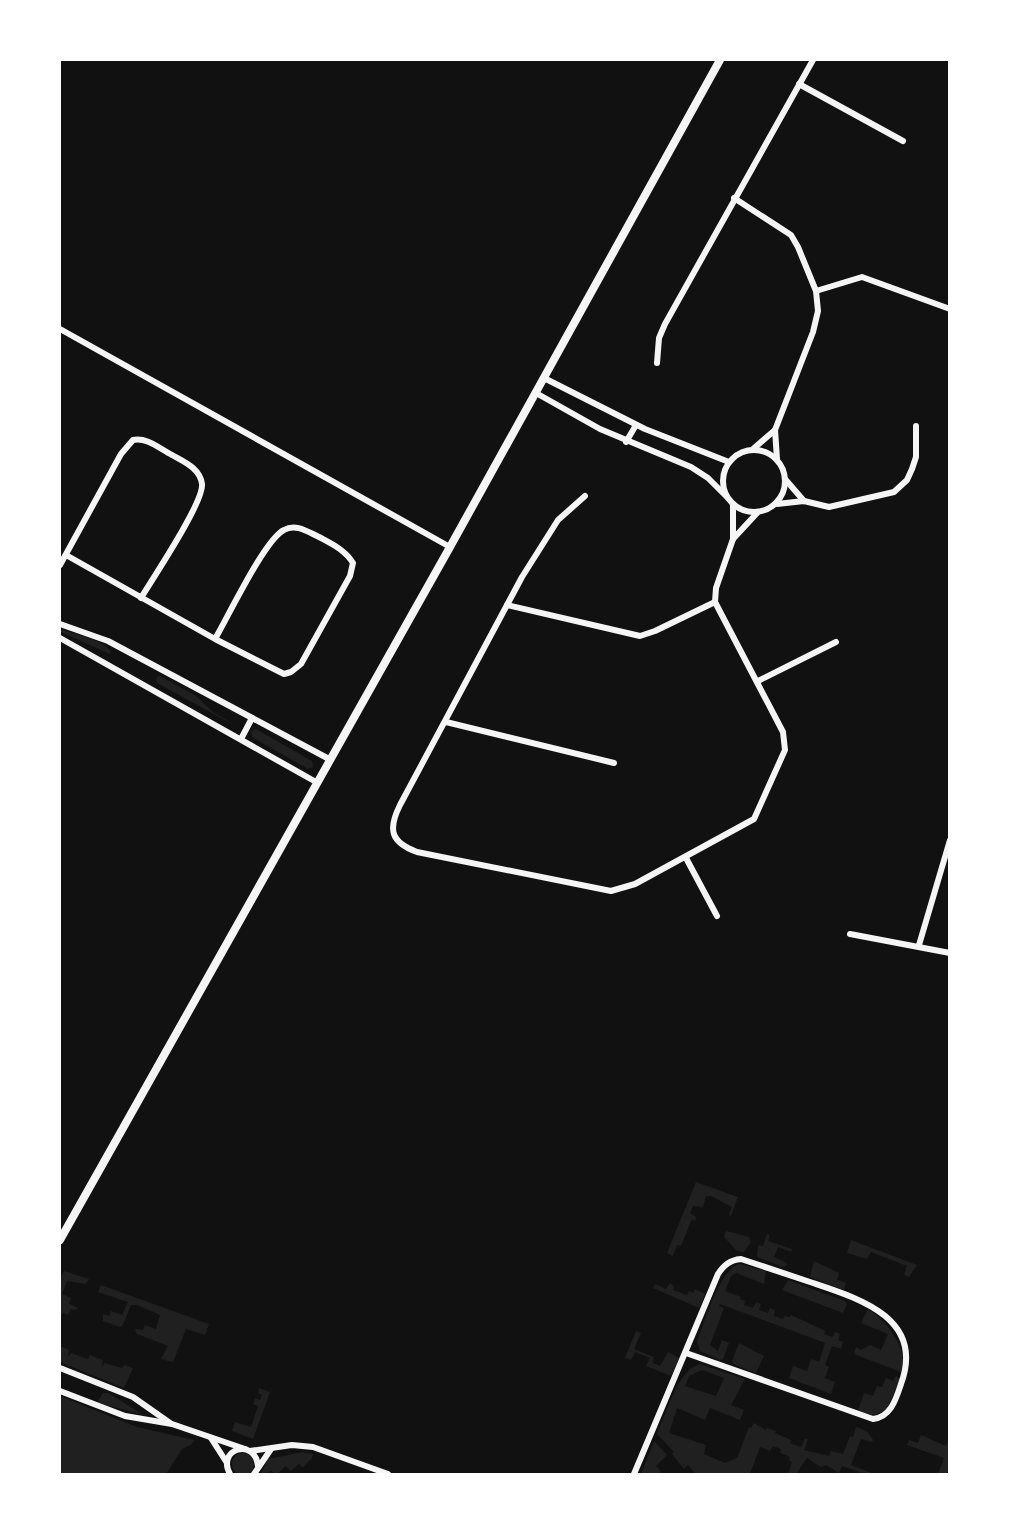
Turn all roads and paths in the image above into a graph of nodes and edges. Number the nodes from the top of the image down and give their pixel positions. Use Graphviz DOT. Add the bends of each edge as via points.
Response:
graph roads {
  1 [pos="720,60"];
  2 [pos="813,60"];
  3 [pos="799,84"];
  4 [pos="902,141"];
  5 [pos="734,198"];
  6 [pos="816,291"];
  7 [pos="950,309"];
  8 [pos="60,329"];
  9 [pos="657,363"];
  10 [pos="544,378"];
  11 [pos="536,393"];
  12 [pos="635,425"];
  13 [pos="916,426"];
  14 [pos="775,430"];
  15 [pos="626,442"];
  16 [pos="753,450"];
  17 [pos="776,459"];
  18 [pos="729,462"];
  19 [pos="785,479"];
  20 [pos="585,496"];
  21 [pos="727,497"];
  22 [pos="804,500"];
  23 [pos="776,504"];
  24 [pos="733,505"];
  25 [pos="758,512"];
  26 [pos="733,539"];
  27 [pos="450,547"];
  28 [pos="66,555"];
  29 [pos="60,565"];
  30 [pos="141,598"];
  31 [pos="715,602"];
  32 [pos="507,605"];
  33 [pos="60,624"];
  34 [pos="60,638"];
  35 [pos="215,639"];
  36 [pos="836,642"];
  37 [pos="758,681"];
  38 [pos="251,718"];
  39 [pos="446,722"];
  40 [pos="241,739"];
  41 [pos="329,759"];
  42 [pos="614,763"];
  43 [pos="316,782"];
  44 [pos="950,840"];
  45 [pos="686,858"];
  46 [pos="717,916"];
  47 [pos="850,934"];
  48 [pos="919,945"];
  49 [pos="950,953"];
  50 [pos="60,1240"];
  51 [pos="686,1353"];
  52 [pos="60,1368"];
  53 [pos="60,1391"];
  54 [pos="172,1424"];
  55 [pos="211,1438"];
  56 [pos="271,1449"];
  57 [pos="248,1450"];
  58 [pos="227,1463"];
  59 [pos="256,1472"];
  60 [pos="230,1475"];
  61 [pos="388,1475"];
  62 [pos="634,1475"];
  1 -- 10 [label="street"];
  2 -- 3 [label="street"];
  3 -- 4 [label="street"];
  3 -- 5 [label="street"];
  5 -- 6 [label="street" via="791,235"];
  5 -- 9 [label="street" via="662,330"];
  6 -- 7 [label="street" via="862,277"];
  6 -- 14 [label="street" via="813,332"];
  8 -- 27 [label="street"];
  10 -- 11 [label="street"];
  10 -- 12 [label="street"];
  11 -- 15 [label="street"];
  11 -- 27 [label="street"];
  12 -- 15 [label="street"];
  12 -- 18 [label="street"];
  13 -- 22 [label="street" via="916,457 901,487 829,507"];
  14 -- 16 [label="street"];
  14 -- 17 [label="street"];
  15 -- 21 [label="street" via="691,467"];
  16 -- 17 [label="street"];
  16 -- 18 [label="street"];
  17 -- 19 [label="street"];
  18 -- 21 [label="street" via="723,475"];
  19 -- 22 [label="street"];
  19 -- 23 [label="street"];
  20 -- 32 [label="street" via="558,520"];
  21 -- 24 [label="street"];
  22 -- 23 [label="street"];
  23 -- 25 [label="street"];
  24 -- 25 [label="street"];
  24 -- 26 [label="street"];
  25 -- 26 [label="street"];
  26 -- 31 [label="street"];
  27 -- 41 [label="street"];
  28 -- 29 [label="street"];
  28 -- 30 [label="street"];
  28 -- 30 [label="street" via="133,440 144,440 188,464 202,483 199,497"];
  30 -- 35 [label="street"];
  31 -- 32 [label="street" via="640,636"];
  31 -- 37 [label="street"];
  32 -- 39 [label="street"];
  33 -- 38 [label="street" via="108,641"];
  34 -- 40 [label="street"];
  35 -- 35 [label="street" via="275,671 291,672 308,652 353,563 336,546 305,530 284,530 268,548"];
  36 -- 37 [label="street"];
  37 -- 45 [label="street" via="783,732 785,751 754,819"];
  38 -- 40 [label="street"];
  38 -- 41 [label="street"];
  39 -- 42 [label="street"];
  39 -- 45 [label="street" via="392,820 400,844 417,852 601,891 628,888"];
  40 -- 43 [label="street"];
  41 -- 43 [label="street"];
  43 -- 50 [label="street"];
  44 -- 48 [label="street"];
  45 -- 46 [label="street"];
  47 -- 48 [label="street"];
  48 -- 49 [label="street"];
  51 -- 51 [label="street" via="873,1419 891,1409 907,1362 895,1328 874,1306 741,1259 728,1263 718,1274"];
  51 -- 62 [label="street"];
  52 -- 54 [label="street" via="133,1397"];
  53 -- 54 [label="street" via="125,1416"];
  54 -- 55 [label="street"];
  55 -- 57 [label="street"];
  55 -- 58 [label="street"];
  56 -- 57 [label="street"];
  56 -- 59 [label="street"];
  56 -- 61 [label="street" via="313,1447"];
  57 -- 58 [label="street" via="231,1454"];
  57 -- 59 [label="street" via="255,1455"];
  58 -- 60 [label="street"];
}
